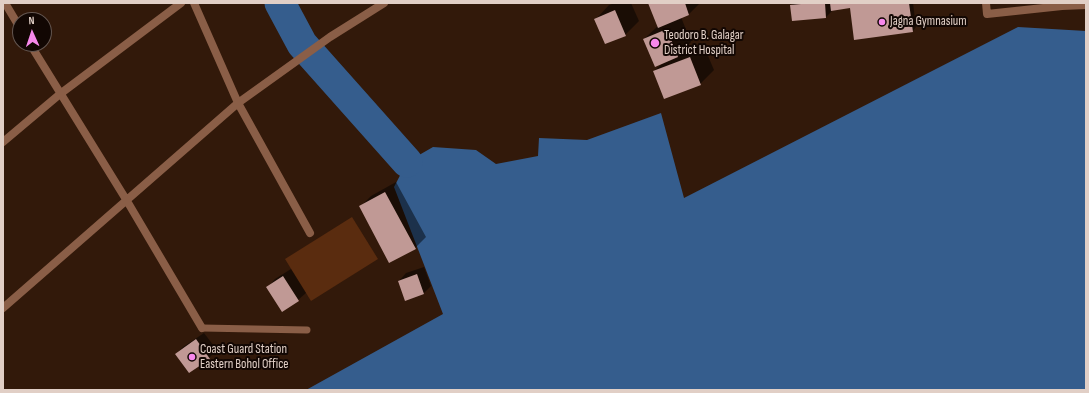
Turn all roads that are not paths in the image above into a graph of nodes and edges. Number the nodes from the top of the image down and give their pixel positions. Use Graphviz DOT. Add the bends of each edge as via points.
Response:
graph roads {
  1 [pos="5,3"];
  2 [pos="181,3"];
  3 [pos="194,3"];
  4 [pos="384,3"];
  5 [pos="986,3"];
  6 [pos="1086,5"];
  7 [pos="12,15"];
  8 [pos="35,52"];
  9 [pos="60,94"];
  10 [pos="238,103"];
  11 [pos="3,142"];
  12 [pos="128,201"];
  13 [pos="310,233"];
  14 [pos="3,308"];
  15 [pos="202,328"];
  16 [pos="306,330"];
  1 -- 7 [label="street"];
  2 -- 9 [label="street"];
  3 -- 10 [label="street"];
  4 -- 10 [label="street" via="330,37"];
  5 -- 6 [label="street" via="987,14"];
  8 -- 9 [label="street"];
  9 -- 11 [label="street"];
  9 -- 12 [label="street"];
  10 -- 12 [label="street"];
  10 -- 13 [label="street"];
  12 -- 14 [label="street"];
  12 -- 15 [label="street"];
  15 -- 16 [label="lane"];
}
